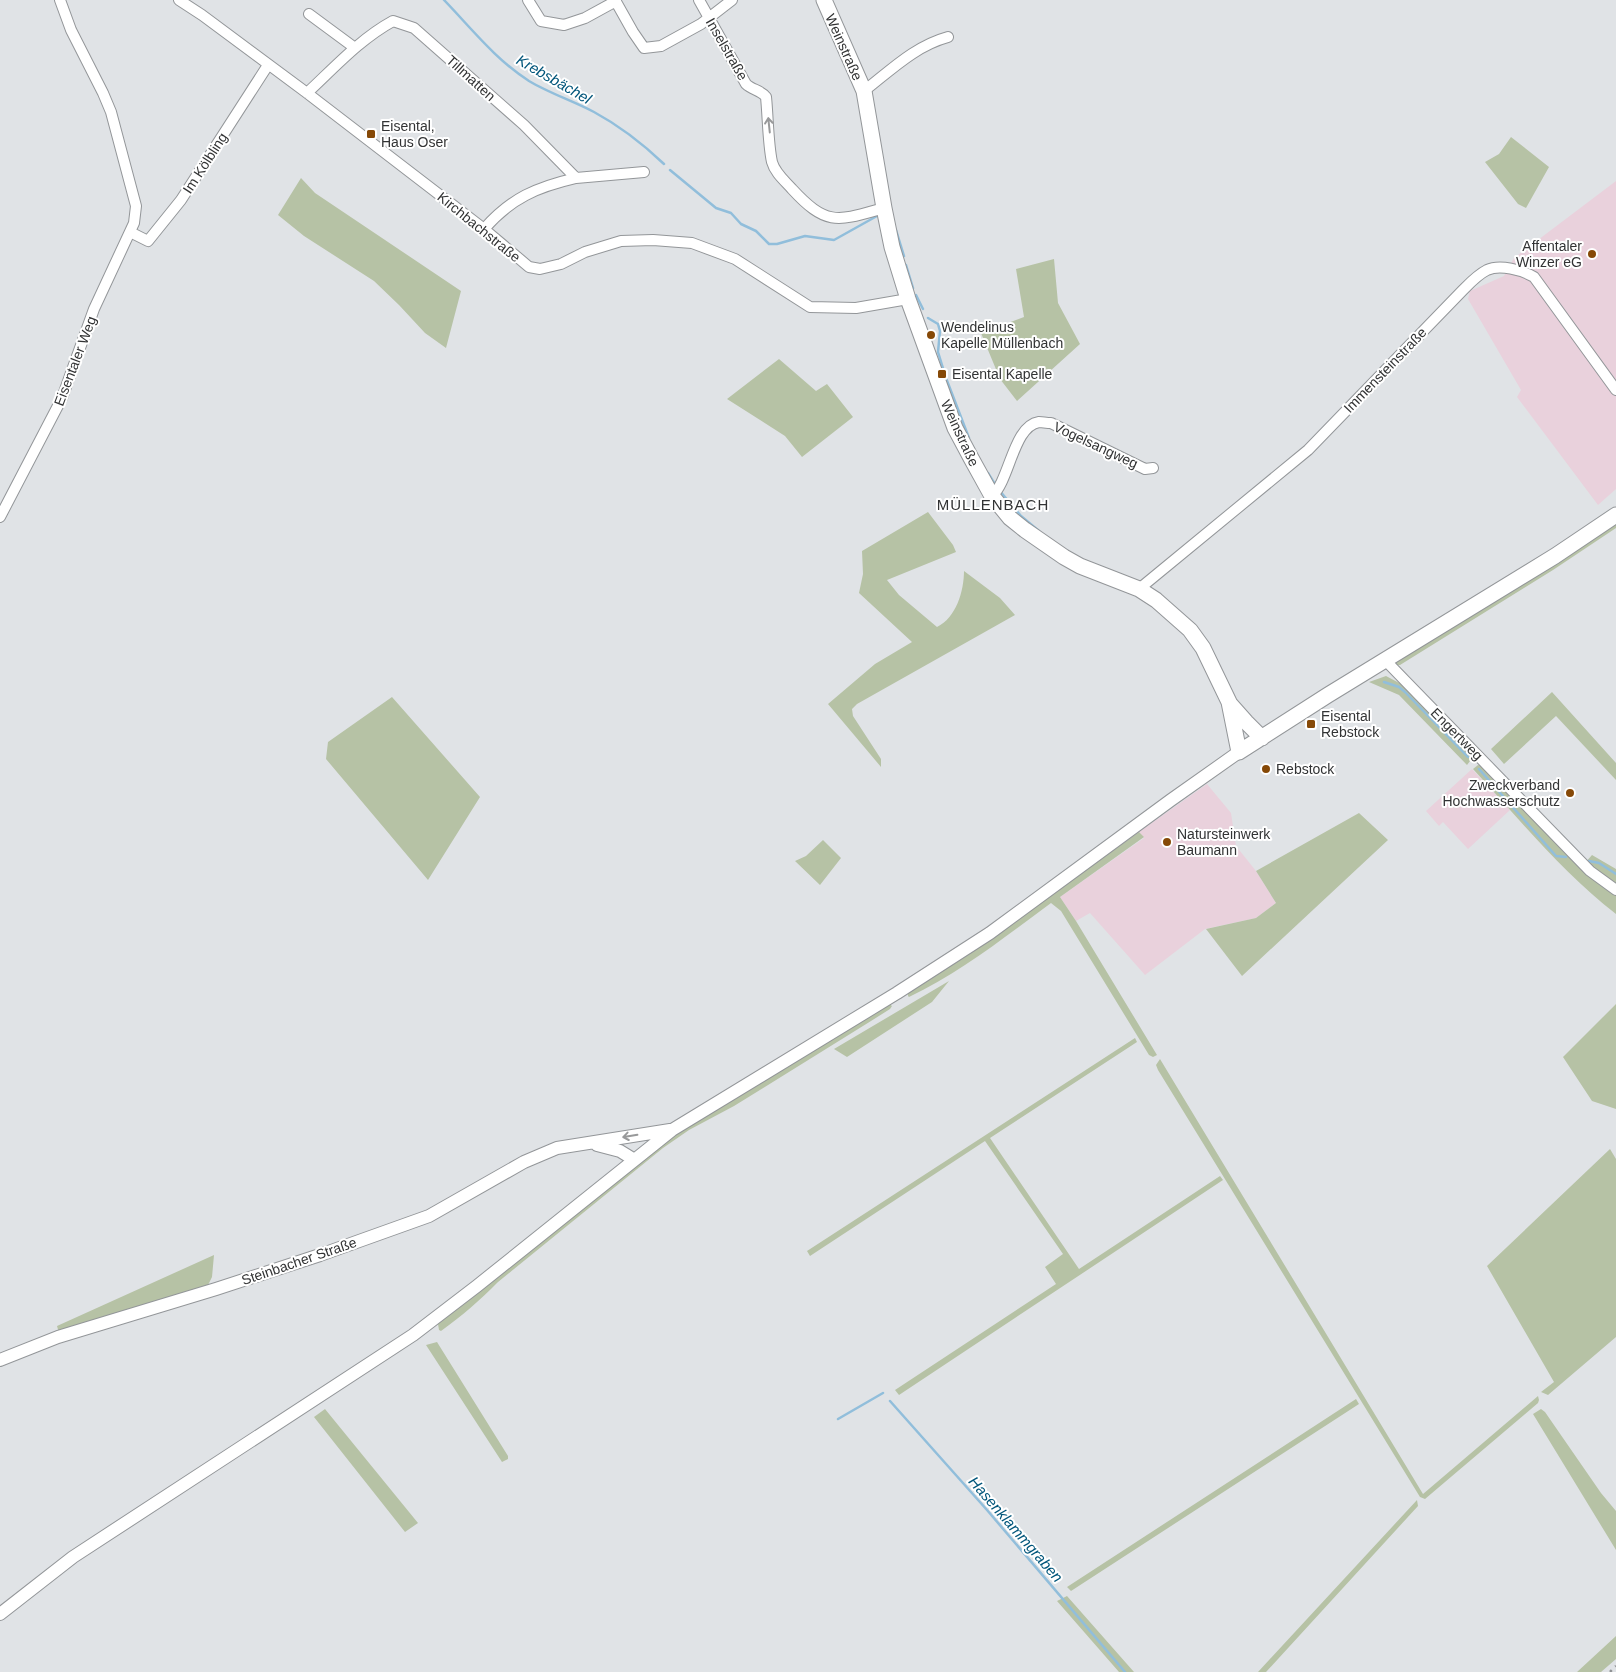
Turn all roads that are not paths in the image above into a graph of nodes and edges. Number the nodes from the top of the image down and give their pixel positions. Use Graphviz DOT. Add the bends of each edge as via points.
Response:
graph roads {
  1 [pos="60,0"];
  2 [pos="180,0"];
  3 [pos="528,0"];
  4 [pos="616,0"];
  5 [pos="699,0"];
  6 [pos="732,0"];
  7 [pos="824,0"];
  8 [pos="309,14"];
  9 [pos="709,18"];
  10 [pos="948,37"];
  11 [pos="355,48"];
  12 [pos="268,65"];
  13 [pos="864,91"];
  14 [pos="307,93"];
  15 [pos="644,172"];
  16 [pos="576,178"];
  17 [pos="884,208"];
  18 [pos="484,229"];
  19 [pos="130,232"];
  20 [pos="908,299"];
  21 [pos="1616,390"];
  22 [pos="1153,468"];
  23 [pos="996,492"];
  24 [pos="1616,515"];
  25 [pos="0,516"];
  26 [pos="1139,589"];
  27 [pos="1386,660"];
  28 [pos="1229,702"];
  29 [pos="1262,738"];
  30 [pos="1239,752"];
  31 [pos="1616,890"];
  32 [pos="672,1130"];
  33 [pos="589,1144"];
  34 [pos="633,1159"];
  35 [pos="0,1360"];
  36 [pos="0,1614"];
  1 -- 19 [label="street, Eisentaler Weg" via="111,112 136,206"];
  2 -- 12 [label="street, Kirchbachstraße"];
  3 -- 4 [label="street" via="541,21 564,25"];
  4 -- 9 [label="street" via="644,48 661,46"];
  5 -- 9 [label="street, Inselstraße"];
  6 -- 9 [label="street"];
  7 -- 13 [label="main road, Weinstraße"];
  8 -- 11 [label="street"];
  17 -- 9 [label="street, Inselstraße, one-way" via="847,219 815,212 806,204 772,163 766,97 746,84"];
  10 -- 13 [label="street" via="911,54"];
  11 -- 14 [label="street, Tillmatten"];
  11 -- 16 [label="street, Tillmatten" via="393,21 414,28 524,125"];
  12 -- 14 [label="street, Kirchbachstraße"];
  12 -- 19 [label="street, Im Kölbling" via="181,200 148,241"];
  13 -- 17 [label="main road, Weinstraße"];
  14 -- 18 [label="street, Kirchbachstraße"];
  15 -- 16 [label="street"];
  16 -- 18 [label="street" via="548,184 525,195 496,215"];
  17 -- 20 [label="main road, Weinstraße"];
  18 -- 20 [label="street, Kirchbachstraße" via="529,267 540,270 621,241 692,243 735,259 810,307 856,308"];
  19 -- 25 [label="street, Eisentaler Weg" via="91,317 62,398"];
  20 -- 23 [label="main road, Weinstraße" via="955,428"];
  21 -- 26 [label="street, Immensteinstraße" via="1534,277 1503,268 1489,269 1462,291 1308,450"];
  22 -- 23 [label="street, Vogelsangweg" via="1145,469 1051,423 1038,422 1022,435"];
  23 -- 26 [label="main road, Weinstraße" via="1010,518 1064,557"];
  24 -- 27 [label="main road"];
  26 -- 28 [label="main road, Weinstraße" via="1190,630 1215,670"];
  27 -- 29 [label="main road"];
  27 -- 31 [label="street, Engertweg" via="1590,872"];
  28 -- 29 [label="main road, Weinstraße"];
  28 -- 30 [label="main road, Weinstraße"];
  29 -- 30 [label="main road"];
  30 -- 32 [label="street" via="990,933"];
  32 -- 33 [label="street, Steinbacher Straße, one-way"];
  32 -- 34 [label="street"];
  33 -- 34 [label="street, Steinbacher Straße" via="620,1151"];
  33 -- 35 [label="street, Steinbacher Straße" via="557,1148 524,1162 421,1219 216,1289 58,1337"];
  34 -- 36 [label="street" via="413,1335 73,1558"];
}
